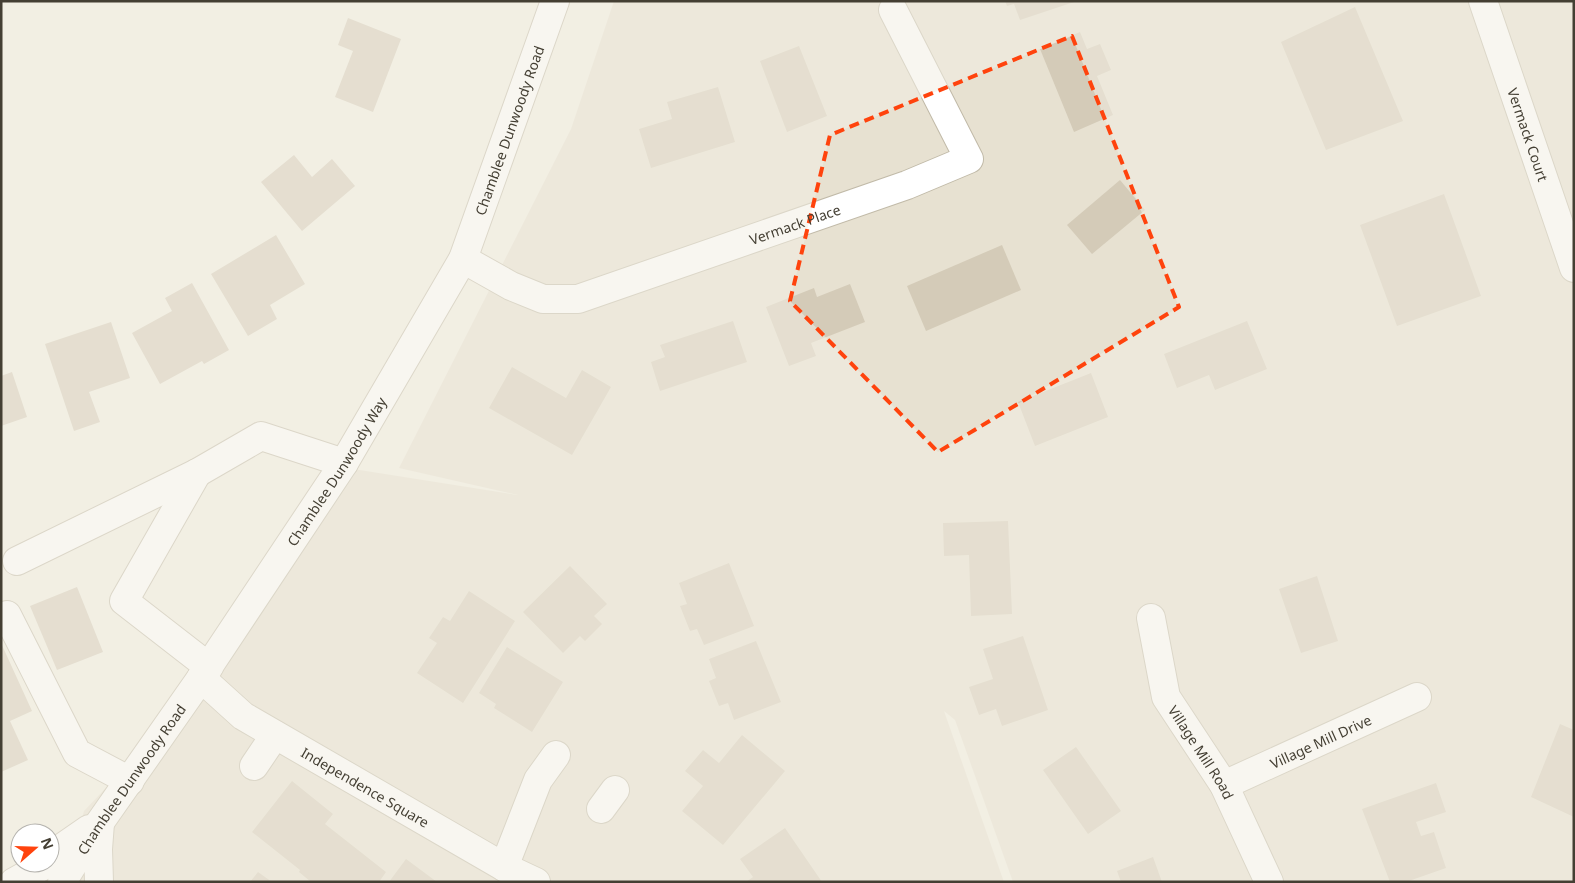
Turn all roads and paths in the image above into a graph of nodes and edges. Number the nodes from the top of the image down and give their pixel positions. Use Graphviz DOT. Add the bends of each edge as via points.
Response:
graph roads {
  1 [pos="555,1"];
  2 [pos="1483,1"];
  3 [pos="893,10"];
  4 [pos="463,259"];
  5 [pos="1574,268"];
  6 [pos="344,463"];
  7 [pos="197,473"];
  8 [pos="17,561"];
  9 [pos="1,617"];
  10 [pos="1151,618"];
  11 [pos="205,673"];
  12 [pos="1416,697"];
  13 [pos="275,735"];
  14 [pos="556,755"];
  15 [pos="254,766"];
  16 [pos="130,781"];
  17 [pos="1224,785"];
  18 [pos="100,821"];
  19 [pos="60,850"];
  20 [pos="504,867"];
  21 [pos="30,873"];
  22 [pos="14,882"];
  23 [pos="62,882"];
  24 [pos="99,882"];
  25 [pos="536,882"];
  26 [pos="1269,882"];
  1 -- 4 [label="street, Chamblee Dunwoody Road"];
  2 -- 5 [label="street, Vermack Court"];
  3 -- 4 [label="street, Vermack Place" via="969,159 906,185 578,299 543,299 511,286"];
  4 -- 6 [label="street, Chamblee Dunwoody Way"];
  6 -- 7 [label="street" via="261,436"];
  6 -- 11 [label="street, Chamblee Dunwoody Way"];
  7 -- 8 [label="street"];
  7 -- 11 [label="street, Independence Square" via="124,600"];
  9 -- 16 [label="street" via="7,615 77,753"];
  10 -- 17 [label="street, Village Mill Road" via="1166,697"];
  11 -- 13 [label="street, Independence Square" via="243,716"];
  11 -- 16 [label="street, Chamblee Dunwoody Road"];
  12 -- 17 [label="street, Village Mill Drive"];
  13 -- 15 [label="street"];
  13 -- 20 [label="street, Independence Square"];
  14 -- 20 [label="street" via="538,780"];
  16 -- 18 [label="street, Chamblee Dunwoody Road"];
  17 -- 26 [label="street, Village Mill Road"];
  18 -- 19 [label="street"];
  18 -- 23 [label="street, Chamblee Dunwoody Road"];
  18 -- 24 [label="street"];
  20 -- 25 [label="street, Independence Square"];
  21 -- 22 [label="street"];
}
